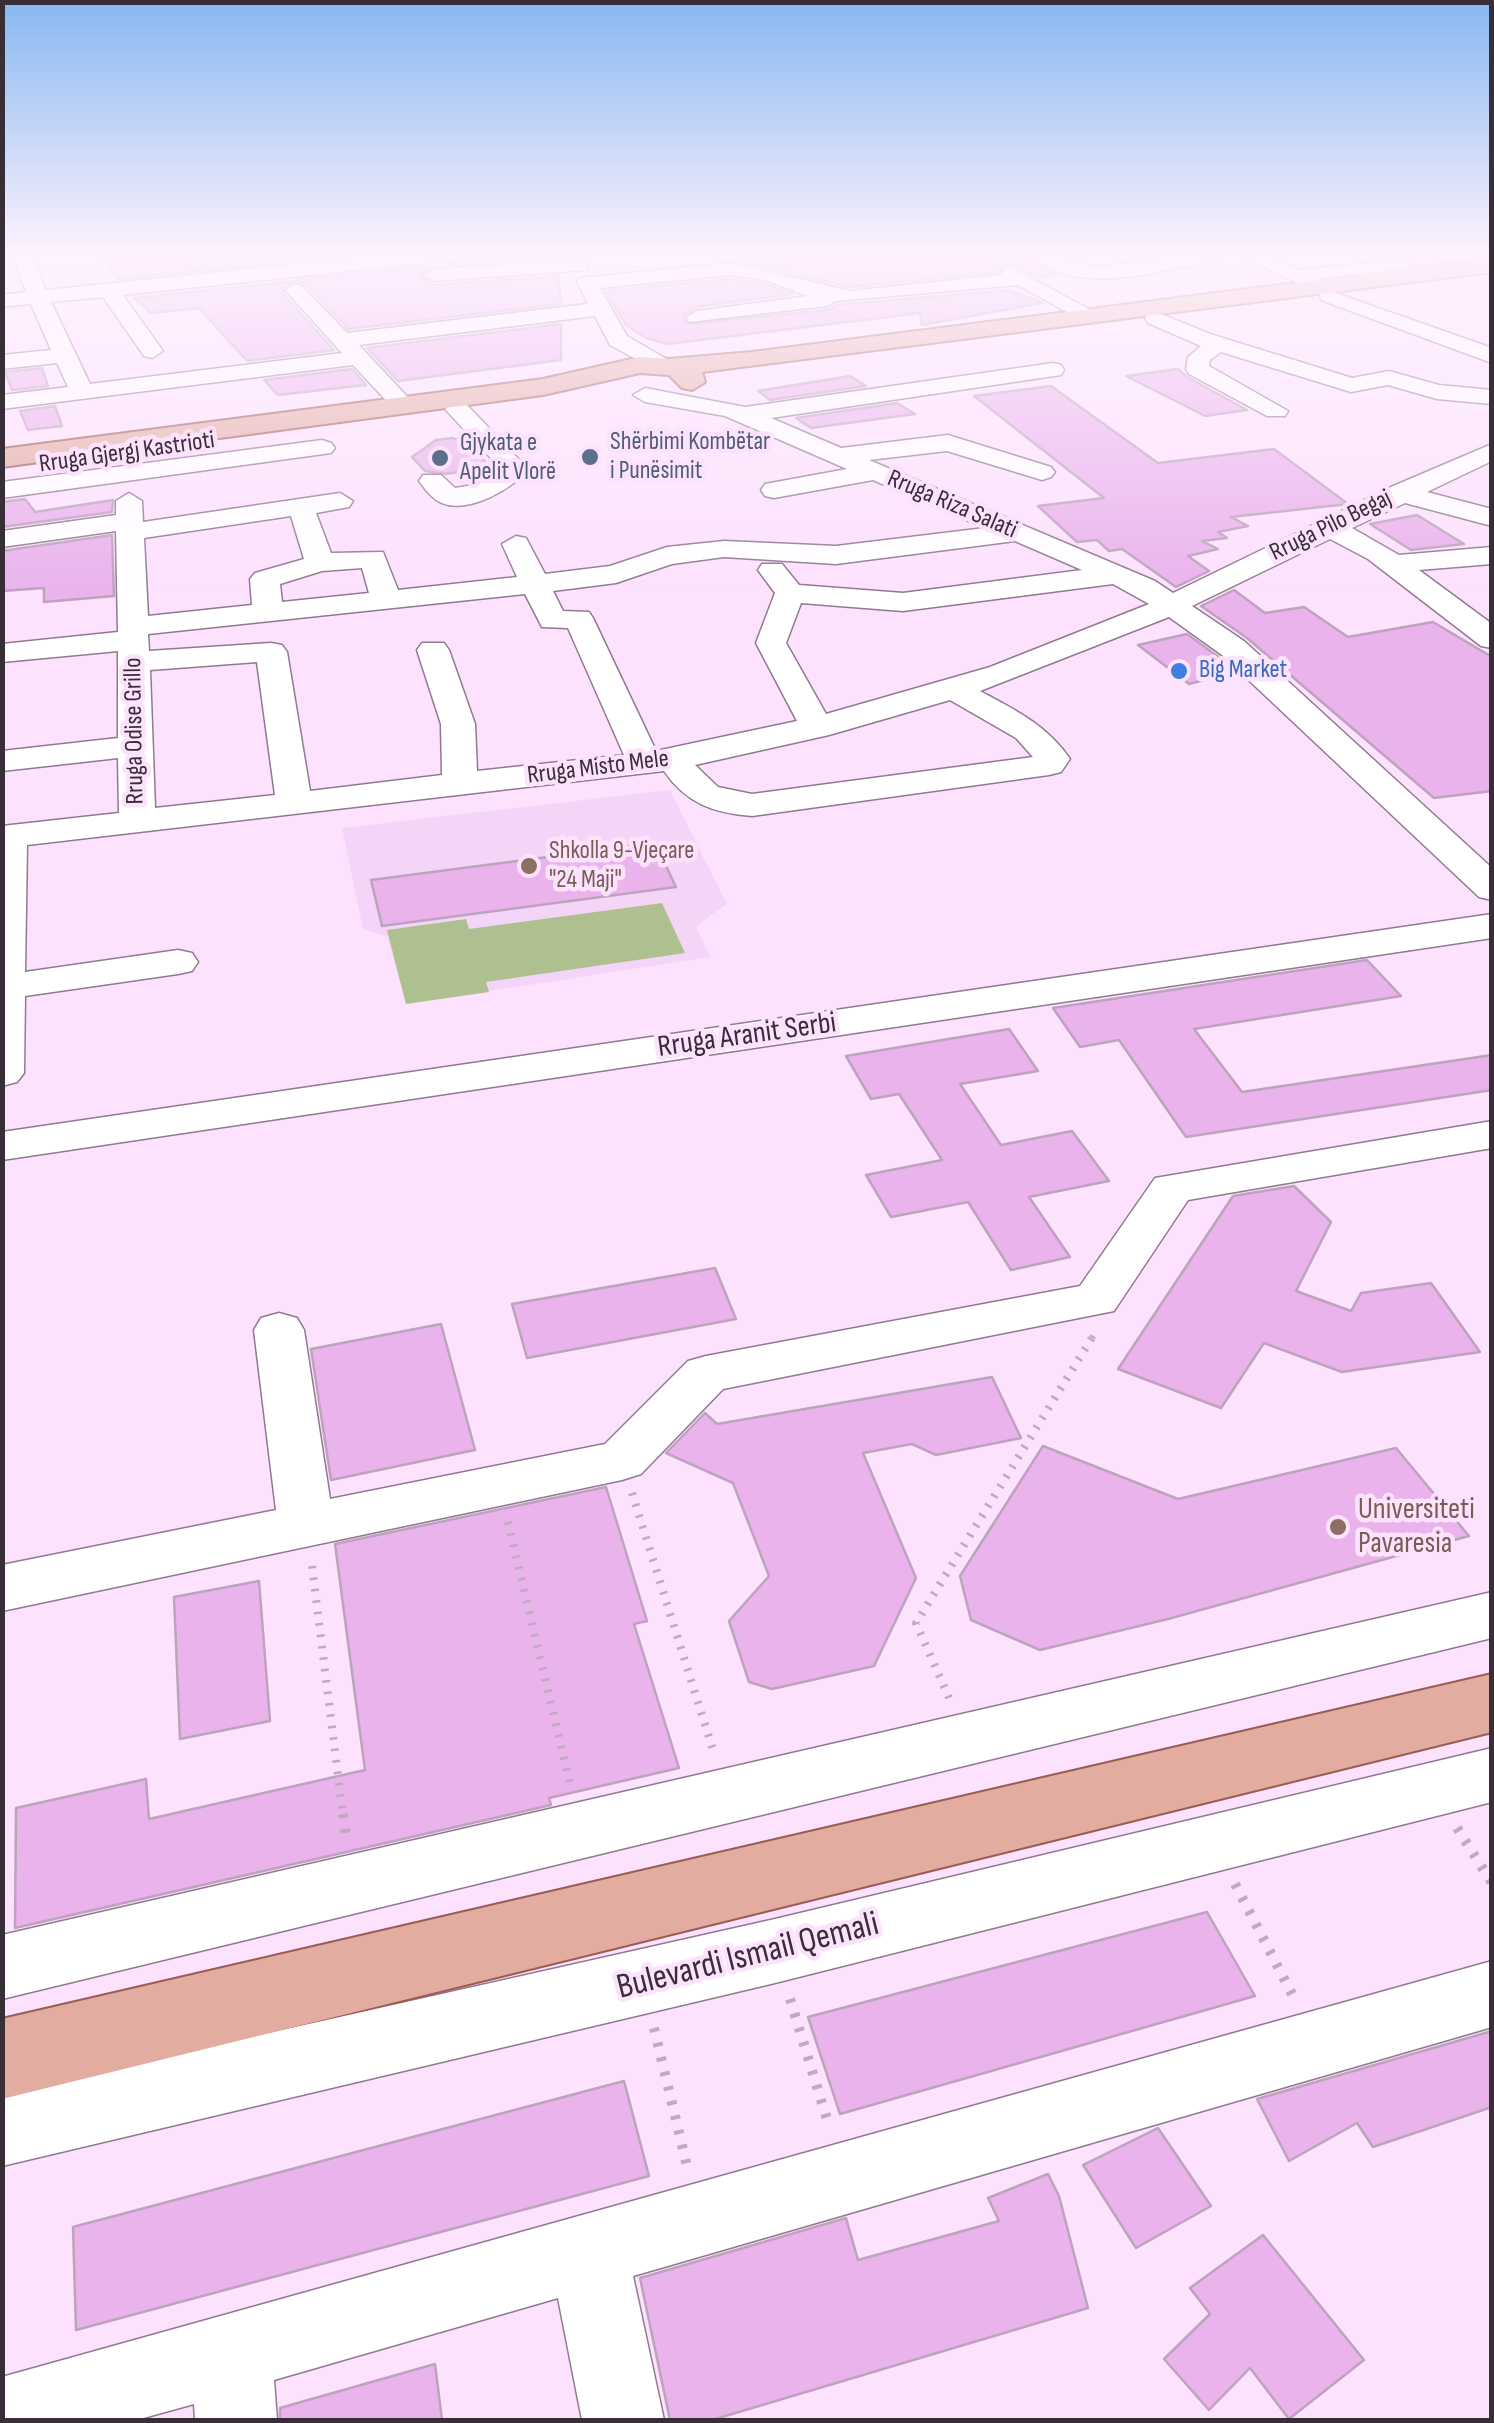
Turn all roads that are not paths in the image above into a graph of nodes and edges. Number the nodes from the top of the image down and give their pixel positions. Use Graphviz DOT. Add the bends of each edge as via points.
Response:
graph roads {
  1 [pos="73,365"];
  2 [pos="223,365"];
  3 [pos="365,365"];
  4 [pos="608,365"];
  5 [pos="678,365"];
  6 [pos="819,365"];
  7 [pos="1197,365"];
  8 [pos="1286,365"];
  9 [pos="665,366"];
  10 [pos="1052,370"];
  11 [pos="602,380"];
  12 [pos="691,383"];
  13 [pos="82,392"];
  14 [pos="645,395"];
  15 [pos="876,396"];
  16 [pos="1492,397"];
  17 [pos="2,402"];
  18 [pos="403,405"];
  19 [pos="457,409"];
  20 [pos="1276,411"];
  21 [pos="737,413"];
  22 [pos="985,437"];
  23 [pos="322,448"];
  24 [pos="1489,451"];
  25 [pos="838,456"];
  26 [pos="2,458"];
  27 [pos="2,470"];
  28 [pos="875,472"];
  29 [pos="1042,472"];
  30 [pos="432,481"];
  31 [pos="2,490"];
  32 [pos="774,490"];
  33 [pos="1400,493"];
  34 [pos="340,501"];
  35 [pos="129,506"];
  36 [pos="302,507"];
  37 [pos="2,512"];
  38 [pos="1492,518"];
  39 [pos="1330,528"];
  40 [pos="1015,533"];
  41 [pos="2,539"];
  42 [pos="516,544"];
  43 [pos="758,551"];
  44 [pos="1492,554"];
  45 [pos="320,563"];
  46 [pos="1393,564"];
  47 [pos="1118,575"];
  48 [pos="535,584"];
  49 [pos="790,593"];
  50 [pos="386,600"];
  51 [pos="1172,603"];
  52 [pos="268,612"];
  53 [pos="1492,638"];
  54 [pos="133,643"];
  55 [pos="433,650"];
  56 [pos="2,654"];
  57 [pos="955,690"];
  58 [pos="817,728"];
  59 [pos="135,746"];
  60 [pos="2,761"];
  61 [pos="660,761"];
  62 [pos="460,784"];
  63 [pos="294,803"];
  64 [pos="137,821"];
  65 [pos="6,837"];
  66 [pos="1492,889"];
  67 [pos="1492,926"];
  68 [pos="178,962"];
  69 [pos="5,987"];
  70 [pos="2,1073"];
  71 [pos="1492,1134"];
  72 [pos="2,1146"];
  73 [pos="278,1330"];
  74 [pos="306,1525"];
  75 [pos="2,1588"];
  76 [pos="1492,1615"];
  77 [pos="1492,1703"];
  78 [pos="1462,1782"];
  79 [pos="2,1967"];
  80 [pos="1492,1994"];
  81 [pos="2,2059"];
  82 [pos="2,2130"];
  83 [pos="589,2254"];
  84 [pos="234,2387"];
  85 [pos="2,2418"];
  86 [pos="623,2420"];
  1 -- 13 [label="street"];
  2 -- 13 [label="street"];
  3 -- 18 [label="street"];
  4 -- 11 [label="street"];
  5 -- 9 [label="main road"];
  6 -- 12 [label="main road"];
  7 -- 20 [label="street"];
  8 -- 16 [label="street" via="1351,385 1389,378 1436,392"];
  9 -- 11 [label="main road" via="628,366"];
  9 -- 12 [label="main road" via="688,373"];
  10 -- 15 [label="street"];
  11 -- 14 [label="main road"];
  11 -- 18 [label="main road, Rruga Gjergj Kastrioti"];
  11 -- 19 [label="main road, Rruga Gjergj Kastrioti"];
  12 -- 14 [label="main road"];
  12 -- 21 [label="street"];
  13 -- 17 [label="street"];
  14 -- 21 [label="street"];
  15 -- 21 [label="street"];
  15 -- 22 [label="street"];
  18 -- 26 [label="main road, Rruga Gjergj Kastrioti"];
  19 -- 27 [label="main road, Rruga Gjergj Kastrioti"];
  19 -- 30 [label="street" via="515,469 487,491 448,497"];
  21 -- 25 [label="street, Rruga Riza Salati"];
  23 -- 35 [label="street"];
  24 -- 33 [label="street, Rruga Pilo Begaj"];
  25 -- 28 [label="street, Rruga Riza Salati"];
  25 -- 29 [label="street" via="948,443"];
  28 -- 32 [label="street"];
  28 -- 40 [label="street, Rruga Riza Salati"];
  31 -- 35 [label="street"];
  33 -- 38 [label="street"];
  33 -- 39 [label="street, Rruga Pilo Begaj"];
  34 -- 36 [label="street"];
  35 -- 36 [label="street"];
  35 -- 37 [label="street"];
  35 -- 41 [label="street"];
  35 -- 54 [label="street, Rruga Odise Grillo"];
  36 -- 45 [label="street"];
  39 -- 46 [label="street"];
  39 -- 51 [label="street, Rruga Pilo Begaj"];
  40 -- 43 [label="street" via="836,555"];
  40 -- 47 [label="street, Rruga Riza Salati"];
  42 -- 48 [label="street"];
  43 -- 48 [label="street" via="667,556 616,574"];
  43 -- 49 [label="street"];
  44 -- 46 [label="street"];
  45 -- 50 [label="street" via="373,558"];
  45 -- 52 [label="street" via="266,579"];
  46 -- 53 [label="street"];
  47 -- 49 [label="street" via="903,602"];
  47 -- 51 [label="street, Rruga Riza Salati"];
  48 -- 50 [label="street"];
  48 -- 61 [label="street" via="553,620 578,618"];
  49 -- 58 [label="street" via="771,642"];
  50 -- 52 [label="street"];
  51 -- 57 [label="street, Rruga Misto Mele"];
  51 -- 66 [label="street, Rruga Riza Salati" via="1234,648"];
  52 -- 54 [label="street"];
  54 -- 56 [label="street"];
  54 -- 59 [label="street, Rruga Odise Grillo"];
  54 -- 63 [label="street" via="270,652"];
  55 -- 62 [label="street" via="458,724"];
  57 -- 58 [label="street, Rruga Misto Mele"];
  57 -- 61 [label="street" via="1036,738 1053,759 1048,766 752,806 708,798"];
  58 -- 61 [label="street, Rruga Misto Mele"];
  59 -- 60 [label="street"];
  59 -- 64 [label="street, Rruga Odise Grillo"];
  61 -- 62 [label="street, Rruga Misto Mele"];
  62 -- 63 [label="street, Rruga Misto Mele"];
  63 -- 64 [label="street, Rruga Misto Mele"];
  64 -- 65 [label="street, Rruga Misto Mele"];
  65 -- 69 [label="street"];
  67 -- 72 [label="street, Rruga Aranit Serbi"];
  68 -- 69 [label="street"];
  69 -- 70 [label="street"];
  71 -- 74 [label="street" via="1172,1188 1096,1300 706,1374 622,1460"];
  73 -- 74 [label="street"];
  74 -- 75 [label="street"];
  76 -- 79 [label="street"];
  77 -- 81 [label="main road"];
  78 -- 82 [label="street, Bulevardi Ismail Qemali"];
  80 -- 83 [label="street"];
  83 -- 84 [label="street"];
  83 -- 86 [label="street"];
  84 -- 85 [label="street"];
}
